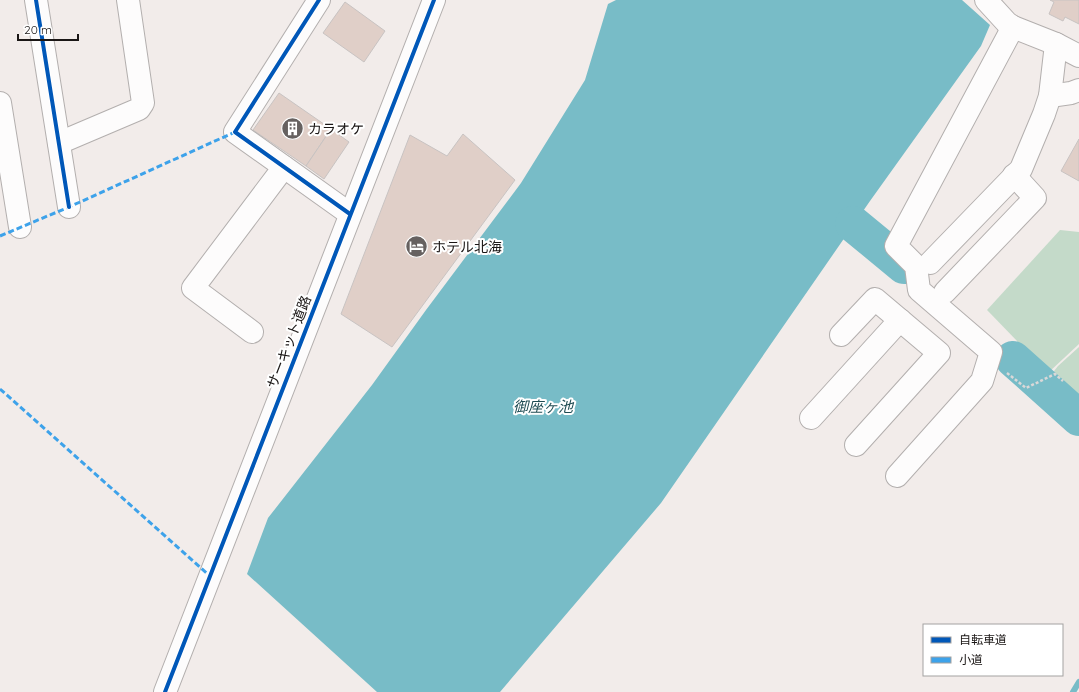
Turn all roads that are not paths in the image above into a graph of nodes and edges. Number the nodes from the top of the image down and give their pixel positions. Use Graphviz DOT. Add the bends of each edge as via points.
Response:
graph roads {
  1 [pos="36,0"];
  2 [pos="128,0"];
  3 [pos="319,0"];
  4 [pos="434,0"];
  5 [pos="986,0"];
  6 [pos="1013,27"];
  7 [pos="1056,44"];
  8 [pos="1079,56"];
  9 [pos="1079,90"];
  10 [pos="1050,96"];
  11 [pos="0,103"];
  12 [pos="59,143"];
  13 [pos="284,167"];
  14 [pos="1014,176"];
  15 [pos="69,207"];
  16 [pos="350,214"];
  17 [pos="20,227"];
  18 [pos="930,263"];
  19 [pos="919,290"];
  20 [pos="945,292"];
  21 [pos="898,318"];
  22 [pos="252,332"];
  23 [pos="841,335"];
  24 [pos="811,418"];
  25 [pos="856,445"];
  26 [pos="897,476"];
  27 [pos="165,692"];
  1 -- 12 [label="street"];
  2 -- 12 [label="street" via="143,103 139,109"];
  3 -- 13 [label="street" via="235,132"];
  4 -- 16 [label="street, サーキット道路"];
  5 -- 6 [label="street"];
  6 -- 7 [label="street"];
  6 -- 19 [label="street" via="896,246 916,266"];
  7 -- 8 [label="street"];
  7 -- 10 [label="street"];
  9 -- 10 [label="street"];
  10 -- 14 [label="street" via="1021,169"];
  11 -- 17 [label="street"];
  12 -- 15 [label="street"];
  13 -- 16 [label="street"];
  13 -- 22 [label="street" via="193,288"];
  14 -- 18 [label="street"];
  14 -- 20 [label="street" via="1035,198"];
  16 -- 27 [label="street, サーキット道路"];
  19 -- 21 [label="street"];
  19 -- 26 [label="street" via="991,352 982,381"];
  21 -- 23 [label="street" via="875,298"];
  21 -- 24 [label="street"];
  21 -- 25 [label="street" via="939,354"];
}
